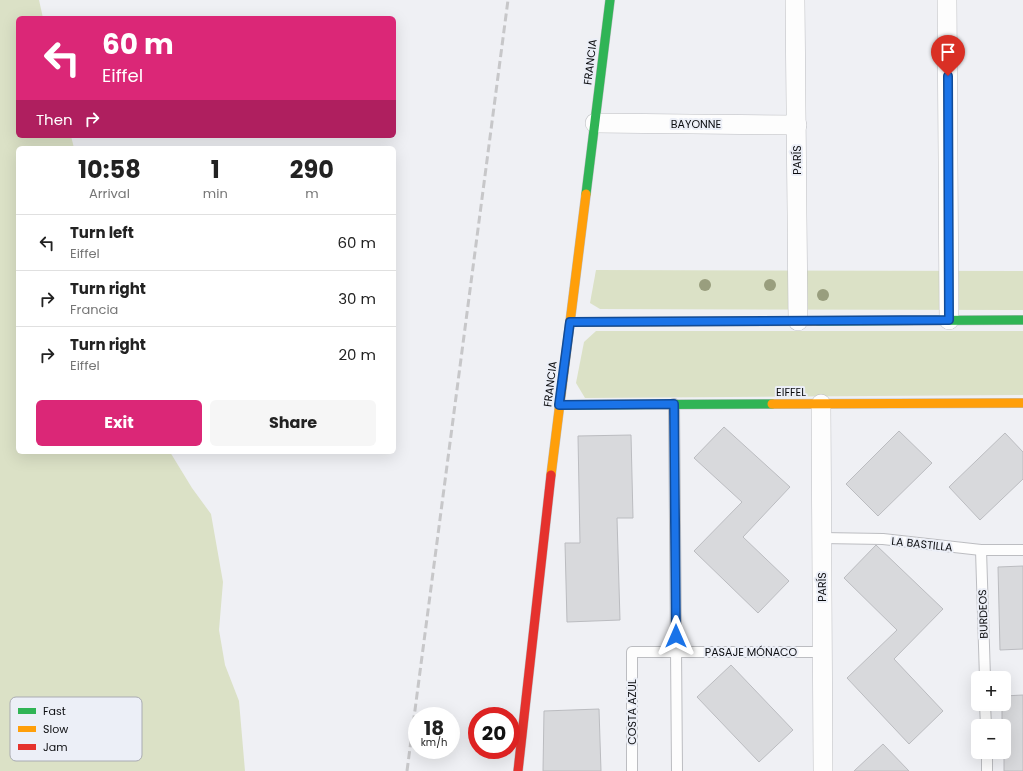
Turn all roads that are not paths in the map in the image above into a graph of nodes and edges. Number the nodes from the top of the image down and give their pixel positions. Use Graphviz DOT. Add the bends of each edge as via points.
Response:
graph roads {
  1 [pos="610,0"];
  2 [pos="795,0"];
  3 [pos="947,0"];
  4 [pos="595,123"];
  5 [pos="797,125"];
  6 [pos="949,320"];
  7 [pos="1023,320"];
  8 [pos="798,321"];
  9 [pos="570,322"];
  10 [pos="1023,403"];
  11 [pos="674,404"];
  12 [pos="821,404"];
  13 [pos="559,405"];
  14 [pos="822,538"];
  15 [pos="981,550"];
  16 [pos="1023,550"];
  17 [pos="632,652"];
  18 [pos="676,652"];
  19 [pos="822,652"];
  20 [pos="985,671"];
  21 [pos="987,759"];
  22 [pos="518,771"];
  23 [pos="632,771"];
  24 [pos="677,771"];
  25 [pos="823,771"];
  26 [pos="987,771"];
  1 -- 4 [label="street, FRANCIA"];
  2 -- 5 [label="street, PARÍS"];
  3 -- 6 [label="street"];
  4 -- 5 [label="street, BAYONNE"];
  4 -- 9 [label="street, FRANCIA"];
  5 -- 8 [label="street, PARÍS"];
  6 -- 7 [label="street"];
  6 -- 8 [label="street"];
  8 -- 9 [label="street"];
  9 -- 13 [label="street, FRANCIA"];
  10 -- 12 [label="street, EIFFEL"];
  11 -- 12 [label="street, EIFFEL"];
  11 -- 13 [label="street, EIFFEL"];
  11 -- 18 [label="lane"];
  12 -- 14 [label="street, PARÍS"];
  13 -- 22 [label="street, FRANCIA"];
  14 -- 15 [label="lane, LA BASTILLA" via="883,539"];
  14 -- 19 [label="street, PARÍS"];
  15 -- 16 [label="lane, LA BASTILLA"];
  15 -- 20 [label="lane, BURDEOS"];
  17 -- 18 [label="lane, PASAJE MÓNACO"];
  17 -- 23 [label="lane, COSTA AZUL"];
  18 -- 19 [label="lane, PASAJE MÓNACO"];
  18 -- 24 [label="lane"];
  19 -- 25 [label="street, PARÍS"];
  21 -- 26 [label="lane"];
}
